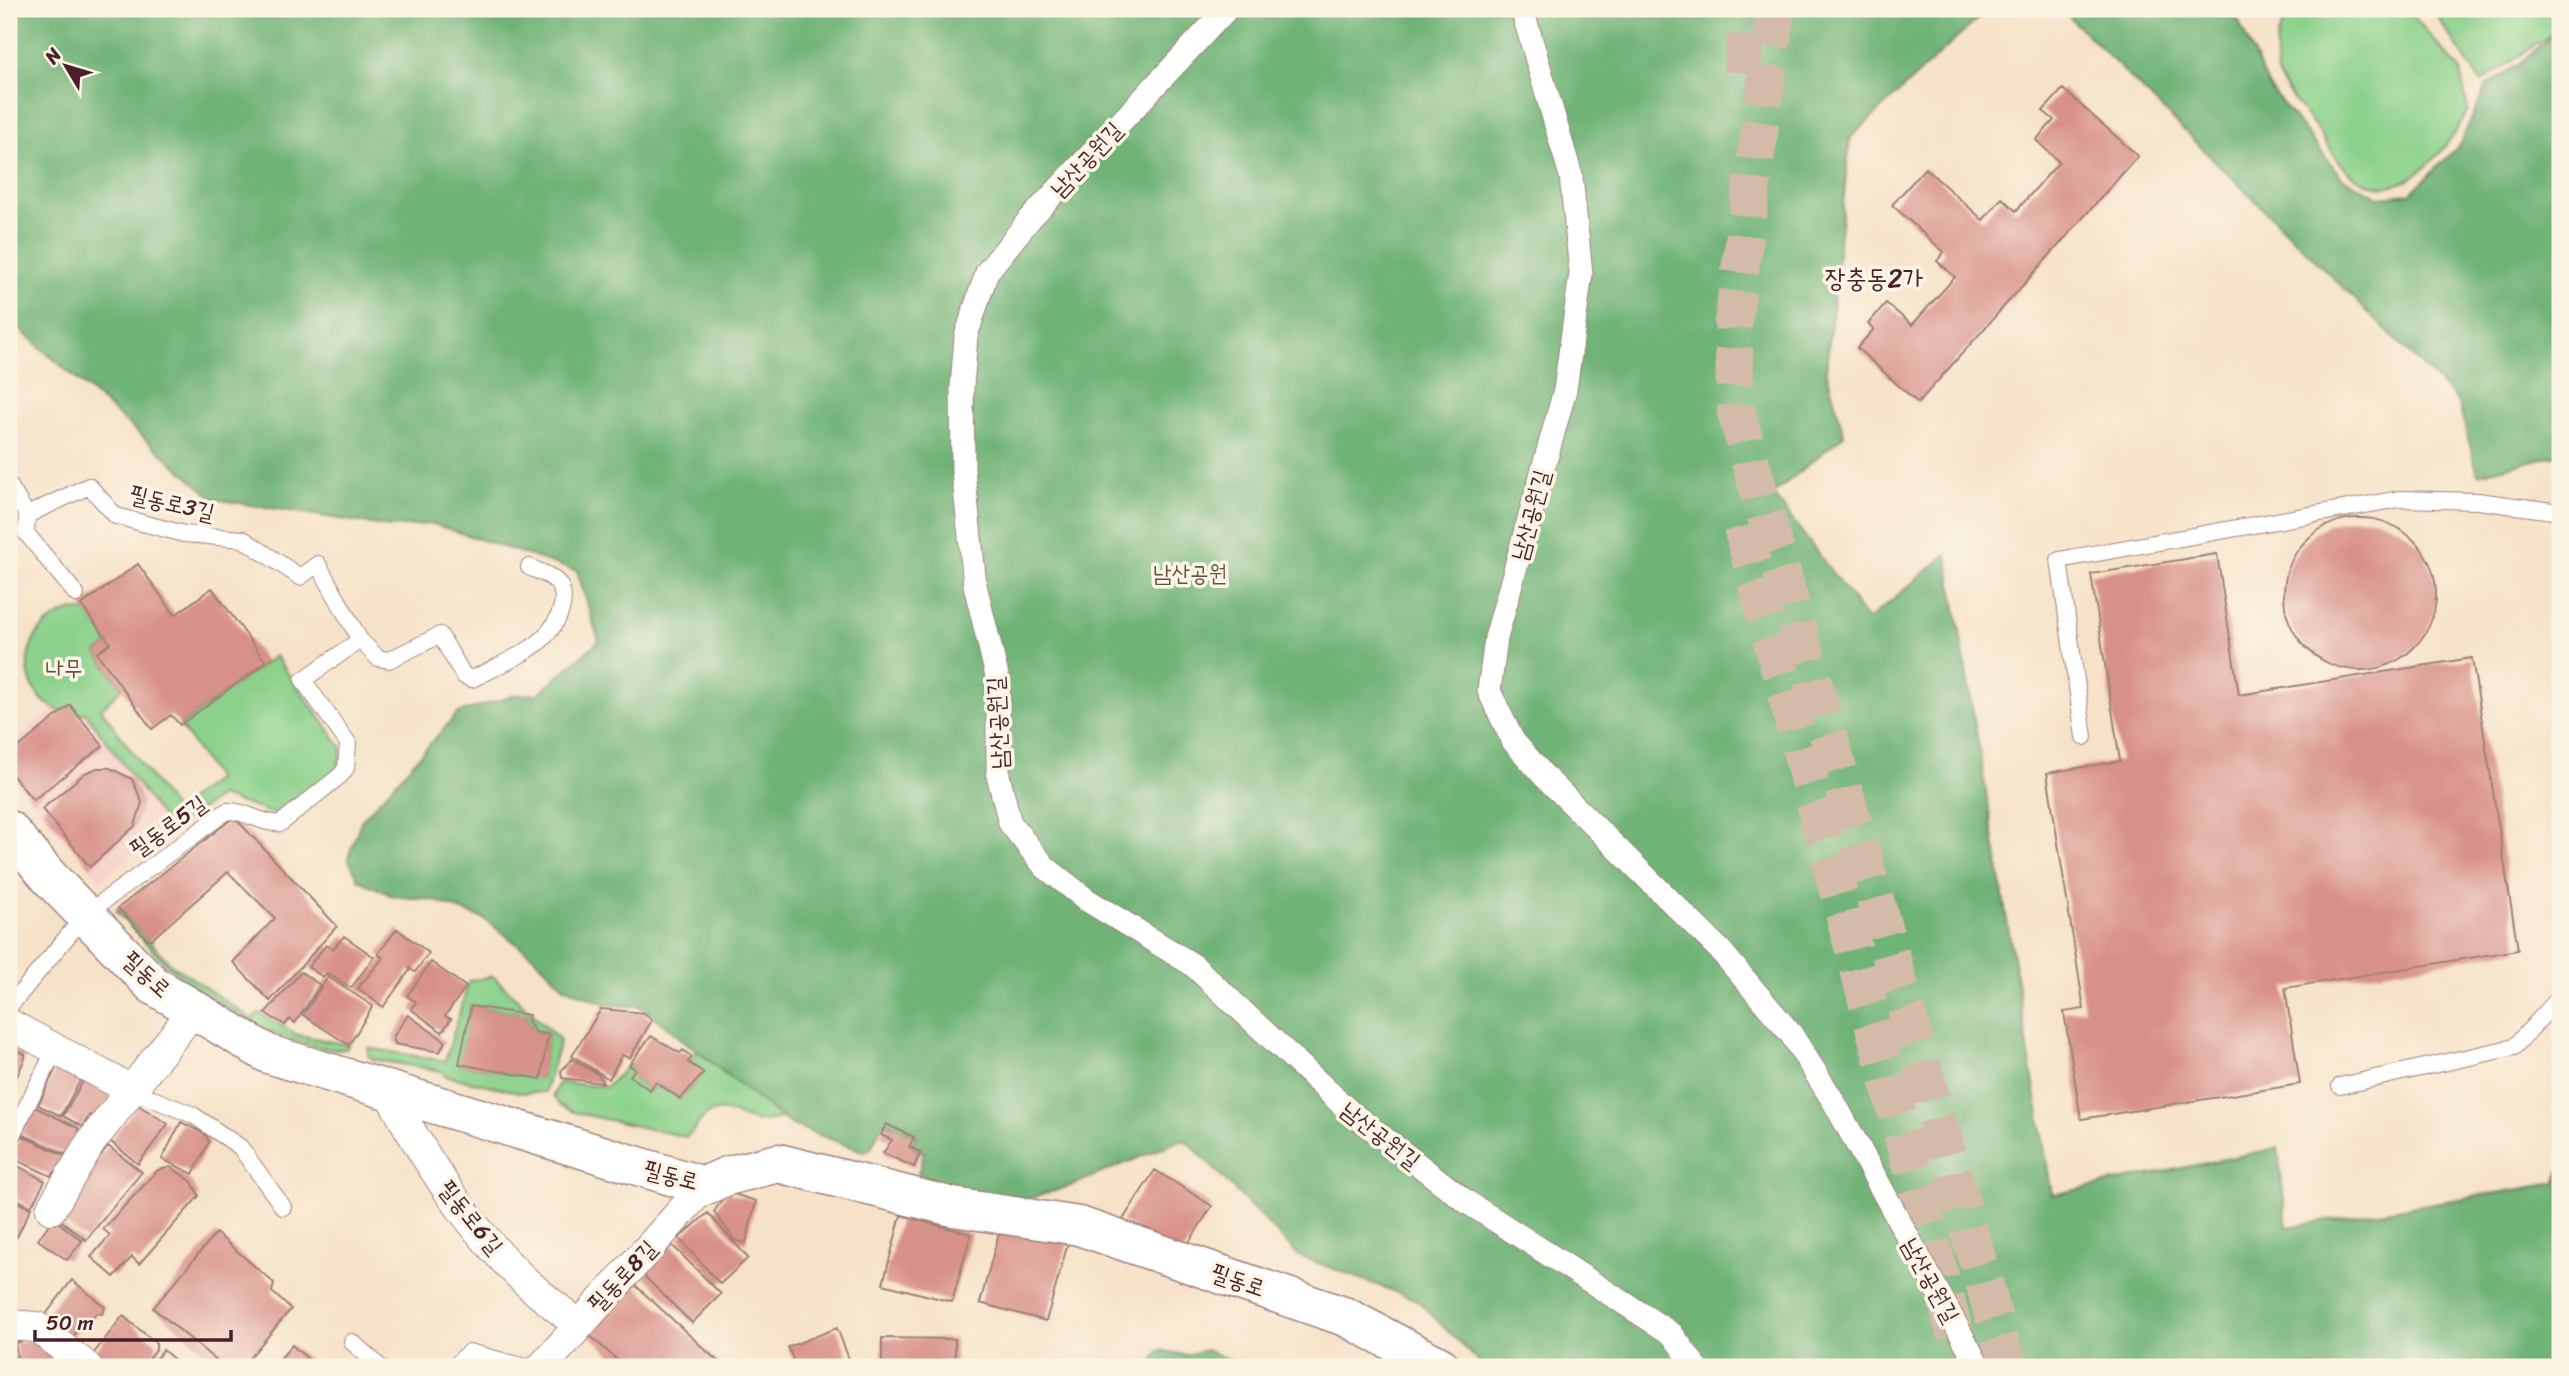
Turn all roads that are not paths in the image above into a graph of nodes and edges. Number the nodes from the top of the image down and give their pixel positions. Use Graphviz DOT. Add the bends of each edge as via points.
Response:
graph roads {
  1 [pos="1227,9"];
  2 [pos="1522,9"];
  3 [pos="9,485"];
  4 [pos="2560,512"];
  5 [pos="27,515"];
  6 [pos="529,567"];
  7 [pos="76,594"];
  8 [pos="360,640"];
  9 [pos="2084,737"];
  10 [pos="9,830"];
  11 [pos="86,914"];
  12 [pos="2560,997"];
  13 [pos="9,1007"];
  14 [pos="193,1011"];
  15 [pos="9,1024"];
  16 [pos="56,1048"];
  17 [pos="2340,1086"];
  18 [pos="133,1091"];
  19 [pos="388,1091"];
  20 [pos="9,1141"];
  21 [pos="704,1186"];
  22 [pos="283,1208"];
  23 [pos="51,1209"];
  24 [pos="9,1325"];
  25 [pos="352,1342"];
  26 [pos="562,1351"];
  27 [pos="87,1367"];
  28 [pos="380,1367"];
  29 [pos="454,1367"];
  30 [pos="525,1367"];
  31 [pos="1441,1367"];
  32 [pos="1696,1367"];
  33 [pos="1979,1367"];
  1 -- 32 [label="street, 남산공원길" via="1029,220 987,272 966,336 963,470 975,585 998,680 998,775 1010,823 1045,867 1087,900 1193,965 1349,1111 1464,1200 1672,1334"];
  2 -- 33 [label="street, 남산공원길" via="1571,176 1581,272 1564,390 1496,638 1489,691 1513,741 1720,950 1791,1034 1834,1102"];
  3 -- 5 [label="lane"];
  4 -- 9 [label="lane" via="2478,501 2399,499 2059,560"];
  5 -- 7 [label="lane" via="26,533"];
  5 -- 8 [label="lane, 필동로3길" via="89,486 116,516 184,534 243,539 300,577 318,564"];
  6 -- 8 [label="lane" via="561,586 563,608 533,647 472,679 464,676 440,635 389,660 378,658"];
  8 -- 11 [label="lane, 필동로5길" via="303,680 348,743 341,775 281,823 227,811"];
  10 -- 11 [label="street, 필동로"];
  11 -- 13 [label="lane"];
  11 -- 14 [label="street, 필동로" via="153,985"];
  12 -- 17 [label="lane" via="2514,1047"];
  14 -- 18 [label="street"];
  14 -- 19 [label="street, 필동로" via="268,1054"];
  15 -- 16 [label="street"];
  16 -- 18 [label="street"];
  16 -- 20 [label="lane"];
  18 -- 22 [label="lane" via="193,1115 240,1147"];
  18 -- 23 [label="street" via="91,1142"];
  19 -- 21 [label="street, 필동로"];
  19 -- 26 [label="street, 필동로6길" via="423,1155 519,1275"];
  21 -- 26 [label="street, 필동로8길"];
  21 -- 31 [label="street, 필동로" via="778,1164 953,1206 1079,1226 1346,1317"];
  24 -- 27 [label="street" via="37,1327"];
  25 -- 28 [label="lane"];
  29 -- 30 [label="lane" via="469,1352"];
}
